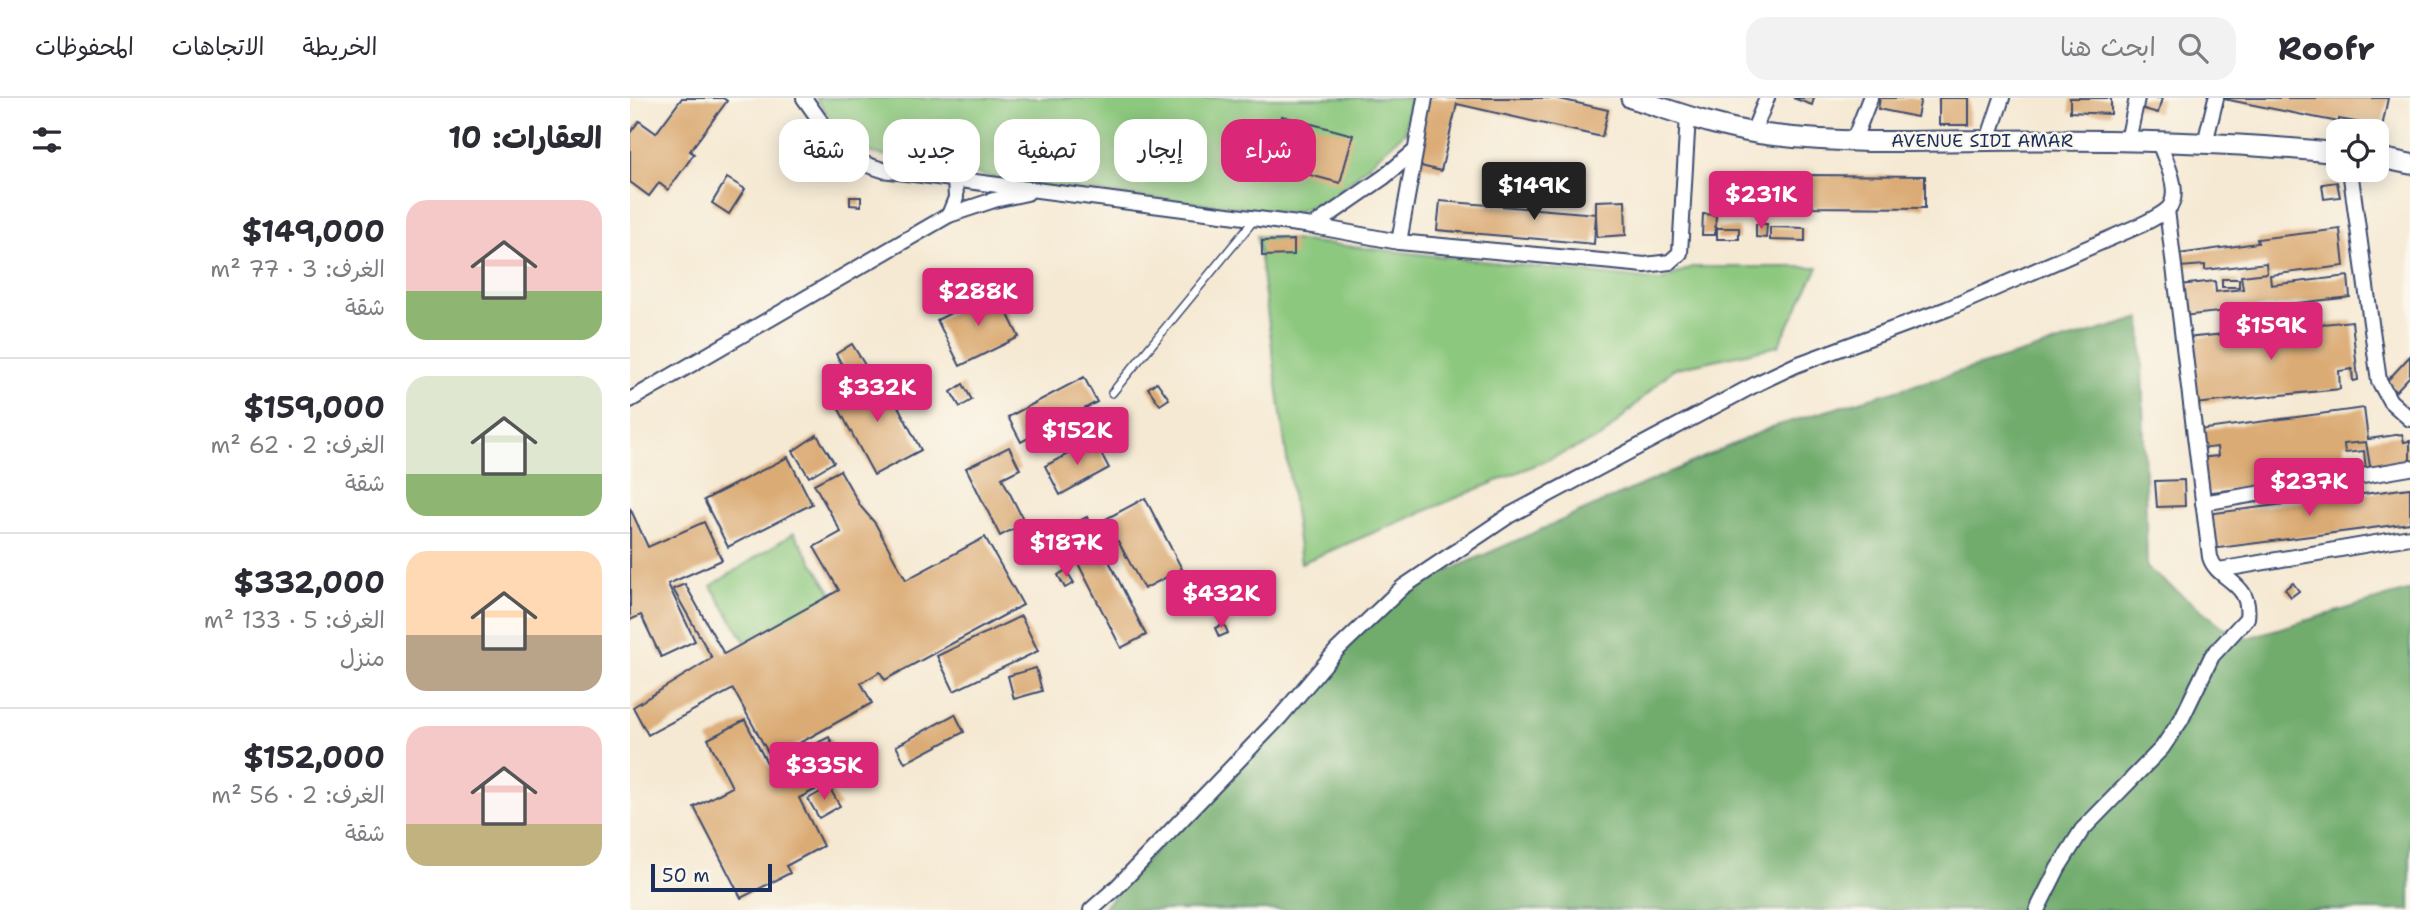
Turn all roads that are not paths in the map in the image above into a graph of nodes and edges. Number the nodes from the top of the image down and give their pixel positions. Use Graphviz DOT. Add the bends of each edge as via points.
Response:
graph roads {
  1 [pos="804,98"];
  2 [pos="1425,98"];
  3 [pos="1631,98"];
  4 [pos="1767,98"];
  5 [pos="1870,98"];
  6 [pos="2002,98"];
  7 [pos="2137,98"];
  8 [pos="2216,98"];
  9 [pos="1688,116"];
  10 [pos="1753,131"];
  11 [pos="1988,140"];
  12 [pos="2127,141"];
  13 [pos="1853,142"];
  14 [pos="2159,142"];
  15 [pos="2205,143"];
  16 [pos="1415,150"];
  17 [pos="2326,152"];
  18 [pos="2389,158"];
  19 [pos="2409,160"];
  20 [pos="883,170"];
  21 [pos="955,182"];
  22 [pos="977,182"];
  23 [pos="2352,182"];
  24 [pos="1042,191"];
  25 [pos="2167,210"];
  26 [pos="949,215"];
  27 [pos="1254,220"];
  28 [pos="1313,226"];
  29 [pos="1399,242"];
  30 [pos="1112,393"];
  31 [pos="630,400"];
  32 [pos="2410,419"];
  33 [pos="2410,468"];
  34 [pos="2203,503"];
  35 [pos="2410,537"];
  36 [pos="2219,570"];
  37 [pos="1091,910"];
  38 [pos="2037,910"];
  1 -- 20 [label="street" via="849,159"];
  2 -- 16 [label="street"];
  3 -- 9 [label="street, AVENUE SIDI AMAR"];
  4 -- 10 [label="street"];
  5 -- 13 [label="street"];
  6 -- 11 [label="street"];
  7 -- 12 [label="street"];
  8 -- 15 [label="street"];
  9 -- 10 [label="street, AVENUE SIDI AMAR"];
  9 -- 29 [label="street" via="1680,253 1670,262 1644,265"];
  10 -- 13 [label="street, AVENUE SIDI AMAR"];
  11 -- 12 [label="street, AVENUE SIDI AMAR"];
  11 -- 13 [label="street, AVENUE SIDI AMAR"];
  12 -- 14 [label="street, AVENUE SIDI AMAR"];
  14 -- 15 [label="street, AVENUE SIDI AMAR"];
  14 -- 25 [label="street" via="2174,189"];
  15 -- 17 [label="street, AVENUE SIDI AMAR"];
  16 -- 28 [label="street"];
  16 -- 29 [label="street"];
  18 -- 19 [label="street"];
  21 -- 26 [label="street" via="956,198"];
  22 -- 24 [label="street"];
  23 -- 32 [label="street" via="2379,381 2390,401"];
  24 -- 26 [label="street"];
  24 -- 27 [label="street"];
  25 -- 34 [label="street"];
  25 -- 37 [label="street" via="1947,309 1796,365 1510,514 1427,568 1390,599"];
  26 -- 31 [label="street"];
  27 -- 28 [label="street"];
  27 -- 30 [label="lane"];
  28 -- 29 [label="street"];
  33 -- 34 [label="street"];
  34 -- 36 [label="street" via="2210,557"];
  35 -- 36 [label="street"];
  36 -- 38 [label="street" via="2246,599 2247,618 2213,656 2162,748 2082,830"];
}
